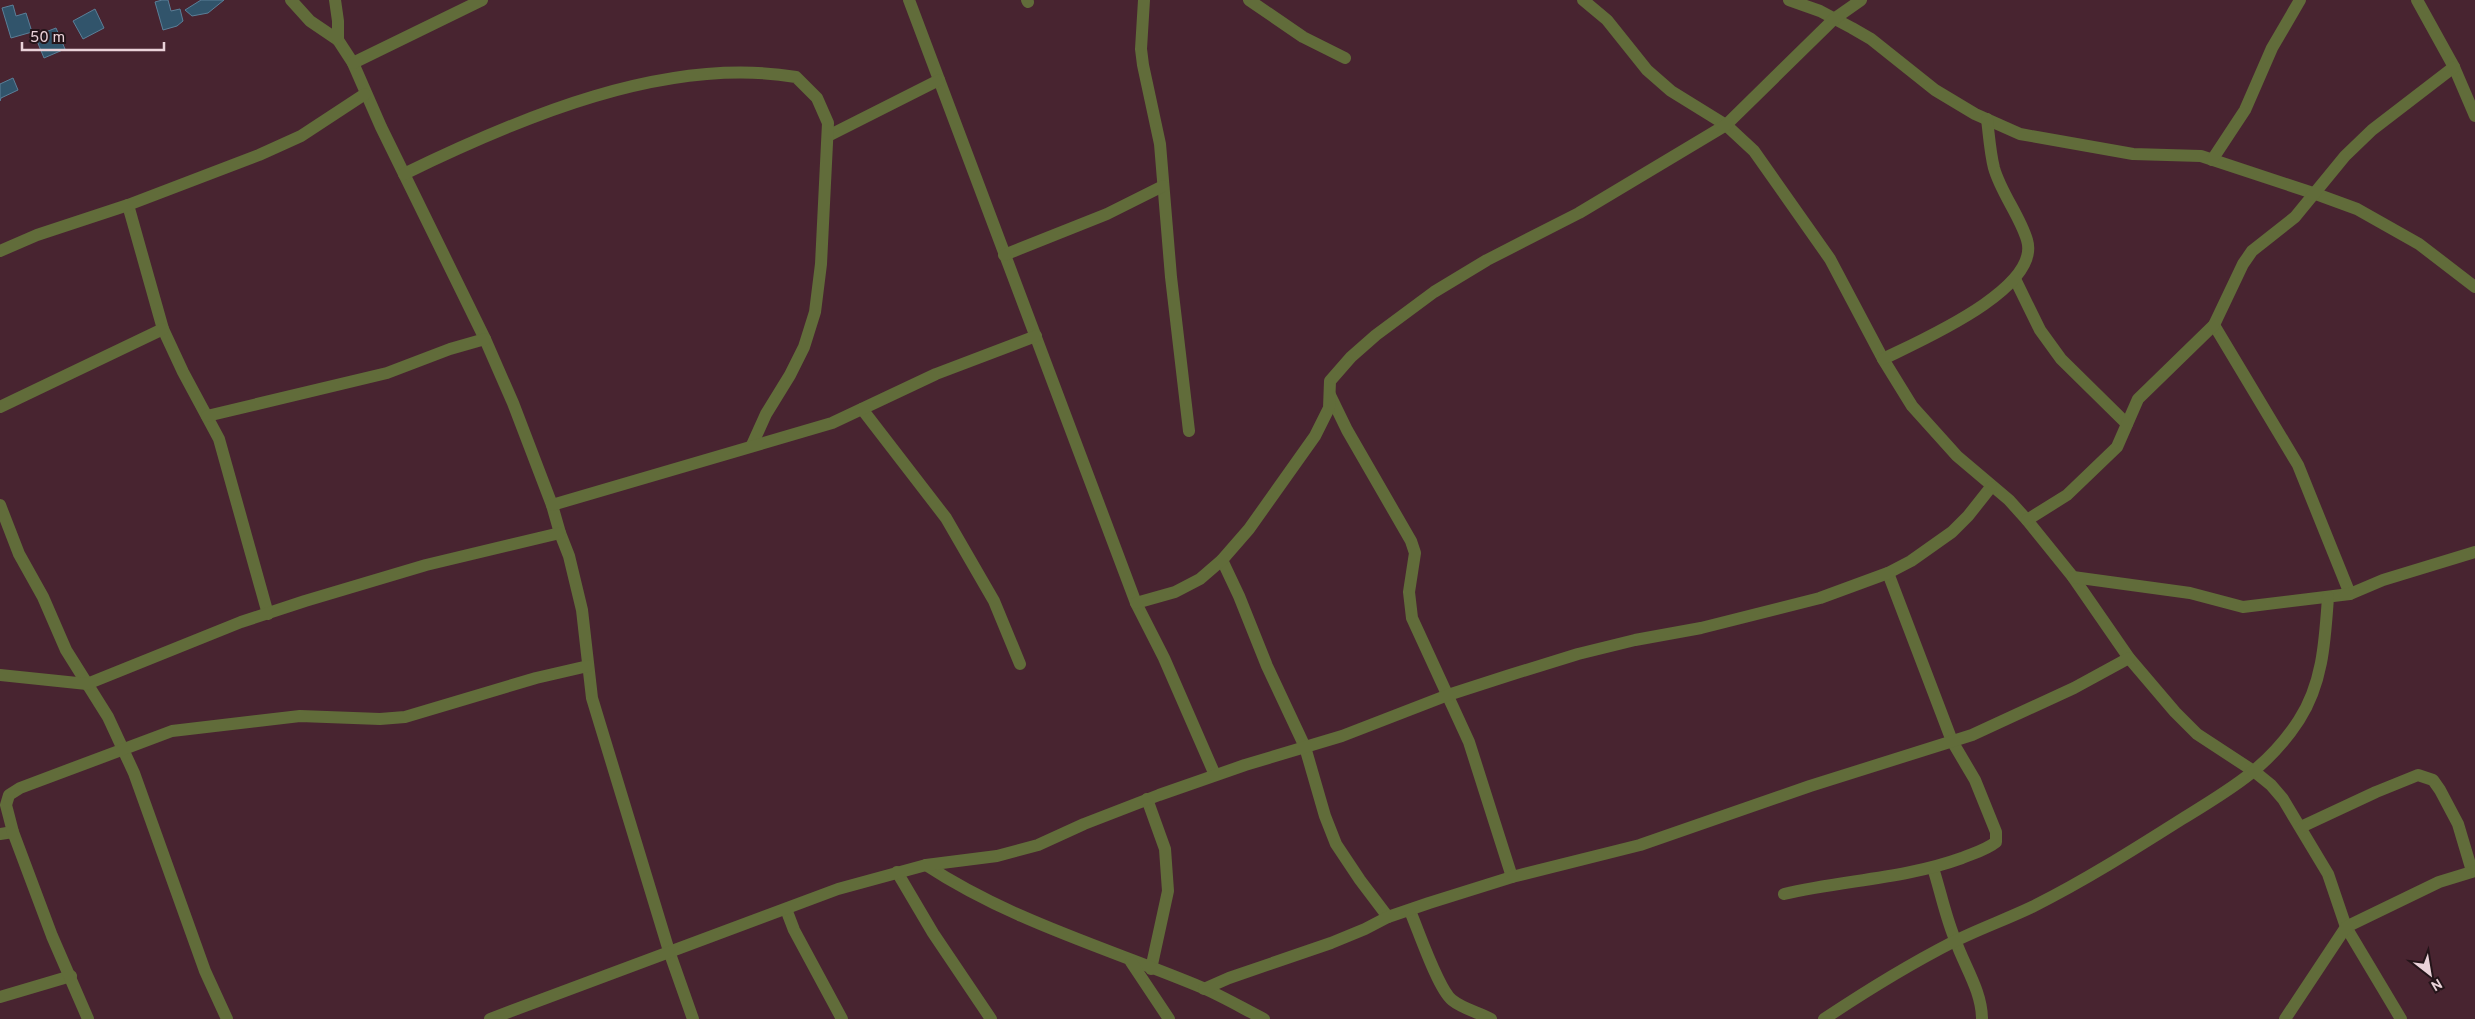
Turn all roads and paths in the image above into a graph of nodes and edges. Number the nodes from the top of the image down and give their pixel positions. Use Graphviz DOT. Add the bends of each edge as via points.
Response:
graph roads {
  1 [pos="291,0"];
  2 [pos="334,0"];
  3 [pos="482,0"];
  4 [pos="909,0"];
  5 [pos="1144,0"];
  6 [pos="1249,0"];
  7 [pos="1583,0"];
  8 [pos="1789,0"];
  9 [pos="1861,0"];
  10 [pos="2300,0"];
  11 [pos="2416,0"];
  12 [pos="1834,19"];
  13 [pos="338,40"];
  14 [pos="1345,58"];
  15 [pos="353,63"];
  16 [pos="2454,67"];
  17 [pos="939,80"];
  18 [pos="365,94"];
  19 [pos="2475,116"];
  20 [pos="1987,119"];
  21 [pos="1726,125"];
  22 [pos="828,136"];
  23 [pos="2212,160"];
  24 [pos="404,174"];
  25 [pos="1163,186"];
  26 [pos="2316,194"];
  27 [pos="128,205"];
  28 [pos="0,251"];
  29 [pos="1004,256"];
  30 [pos="2015,279"];
  31 [pos="2475,287"];
  32 [pos="2214,325"];
  33 [pos="163,329"];
  34 [pos="1036,336"];
  35 [pos="485,339"];
  36 [pos="1883,359"];
  37 [pos="1329,393"];
  38 [pos="0,407"];
  39 [pos="862,410"];
  40 [pos="207,416"];
  41 [pos="2127,424"];
  42 [pos="1189,431"];
  43 [pos="752,445"];
  44 [pos="1991,486"];
  45 [pos="0,504"];
  46 [pos="552,505"];
  47 [pos="2027,520"];
  48 [pos="560,533"];
  49 [pos="2473,556"];
  50 [pos="1222,560"];
  51 [pos="1888,573"];
  52 [pos="2073,577"];
  53 [pos="2350,594"];
  54 [pos="2328,597"];
  55 [pos="1136,603"];
  56 [pos="268,614"];
  57 [pos="2129,658"];
  58 [pos="1020,664"];
  59 [pos="588,666"];
  60 [pos="0,675"];
  61 [pos="87,684"];
  62 [pos="1448,695"];
  63 [pos="1952,741"];
  64 [pos="1305,747"];
  65 [pos="122,750"];
  66 [pos="2255,772"];
  67 [pos="1215,775"];
  68 [pos="1147,799"];
  69 [pos="2301,827"];
  70 [pos="6,833"];
  71 [pos="926,865"];
  72 [pos="1933,868"];
  73 [pos="2474,871"];
  74 [pos="897,872"];
  75 [pos="1512,877"];
  76 [pos="1784,894"];
  77 [pos="786,909"];
  78 [pos="1410,910"];
  79 [pos="1388,917"];
  80 [pos="2346,927"];
  81 [pos="1955,941"];
  82 [pos="669,951"];
  83 [pos="1131,962"];
  84 [pos="1151,969"];
  85 [pos="71,976"];
  86 [pos="1204,989"];
  87 [pos="0,997"];
  88 [pos="88,1019"];
  89 [pos="227,1019"];
  90 [pos="490,1019"];
  91 [pos="693,1019"];
  92 [pos="842,1019"];
  93 [pos="991,1019"];
  94 [pos="1169,1019"];
  95 [pos="1264,1019"];
  96 [pos="1490,1019"];
  97 [pos="1824,1019"];
  98 [pos="1982,1019"];
  99 [pos="2285,1019"];
  100 [pos="2401,1019"];
  1 -- 13 [label="street" via="310,21"];
  2 -- 13 [label="street"];
  3 -- 15 [label="street"];
  4 -- 17 [label="street"];
  5 -- 25 [label="street" via="1141,49 1160,144"];
  6 -- 14 [label="street" via="1303,37"];
  7 -- 21 [label="street" via="1607,20 1647,70 1671,91"];
  8 -- 12 [label="street"];
  9 -- 12 [label="street"];
  10 -- 23 [label="street" via="2272,48 2245,110"];
  11 -- 16 [label="street"];
  12 -- 20 [label="street" via="1870,40 1935,90"];
  12 -- 21 [label="street"];
  13 -- 15 [label="street"];
  15 -- 18 [label="street"];
  16 -- 19 [label="street"];
  16 -- 26 [label="street" via="2372,130 2345,156"];
  17 -- 22 [label="street"];
  17 -- 29 [label="street"];
  18 -- 24 [label="street"];
  18 -- 27 [label="street" via="301,136"];
  20 -- 23 [label="street" via="2028,136 2133,154 2201,156"];
  20 -- 30 [label="street" via="1994,168 2028,242 2027,260"];
  21 -- 36 [label="street" via="1754,151 1810,228 1844,283"];
  21 -- 37 [label="street" via="1579,213 1486,260 1434,292 1351,356 1330,381"];
  22 -- 24 [label="street" via="828,123 817,98 796,77 736,72 694,74 543,112"];
  22 -- 43 [label="street" via="815,312 800,354"];
  23 -- 26 [label="street"];
  24 -- 35 [label="street"];
  25 -- 29 [label="street" via="1107,214"];
  25 -- 42 [label="street"];
  26 -- 31 [label="street" via="2357,209 2419,244"];
  26 -- 32 [label="street" via="2295,217 2252,251"];
  27 -- 28 [label="street"];
  27 -- 33 [label="street"];
  29 -- 34 [label="street"];
  30 -- 36 [label="street" via="1982,306"];
  30 -- 41 [label="street" via="2040,330 2061,359"];
  32 -- 41 [label="street" via="2138,399"];
  32 -- 53 [label="street" via="2298,465"];
  33 -- 38 [label="street"];
  33 -- 40 [label="street"];
  34 -- 39 [label="street" via="936,374"];
  34 -- 55 [label="street"];
  35 -- 40 [label="street" via="387,373"];
  35 -- 46 [label="street"];
  36 -- 44 [label="street" via="1912,406 1957,456"];
  37 -- 50 [label="street" via="1329,408 1315,436 1249,529"];
  37 -- 62 [label="street" via="1411,541 1415,553 1409,592 1412,618"];
  39 -- 43 [label="street" via="832,423"];
  39 -- 58 [label="street" via="946,518 994,601"];
  40 -- 56 [label="street" via="219,439 232,478"];
  41 -- 47 [label="street" via="2117,447 2091,474 2067,495"];
  43 -- 46 [label="street"];
  44 -- 47 [label="street"];
  44 -- 51 [label="street" via="1952,532"];
  45 -- 61 [label="street" via="19,554 43,597 66,650"];
  46 -- 48 [label="street"];
  47 -- 52 [label="street"];
  48 -- 56 [label="street" via="426,565"];
  48 -- 59 [label="street" via="582,610"];
  49 -- 53 [label="street" via="2383,580"];
  50 -- 55 [label="street" via="1200,579 1175,592"];
  50 -- 64 [label="street"];
  51 -- 62 [label="street" via="1820,598 1578,654"];
  51 -- 63 [label="street"];
  52 -- 54 [label="street" via="2190,593 2243,606"];
  52 -- 57 [label="street"];
  53 -- 54 [label="street"];
  54 -- 66 [label="street" via="2323,660 2313,688 2300,719"];
  55 -- 67 [label="street"];
  56 -- 61 [label="street"];
  57 -- 63 [label="street" via="2020,715"];
  57 -- 66 [label="street" via="2197,734"];
  59 -- 65 [label="street" via="405,716 380,719 300,716 240,722 172,731"];
  59 -- 82 [label="street" via="592,698"];
  60 -- 61 [label="street"];
  61 -- 65 [label="street" via="108,717"];
  62 -- 64 [label="street"];
  62 -- 75 [label="street" via="1469,742"];
  63 -- 72 [label="street" via="1975,780 1996,832 1996,842"];
  63 -- 75 [label="street" via="1640,845"];
  64 -- 67 [label="street"];
  64 -- 79 [label="street" via="1336,844"];
  65 -- 70 [label="street" via="9,795"];
  65 -- 89 [label="street" via="148,808 205,971"];
  66 -- 69 [label="street" via="2283,799"];
  66 -- 81 [label="street" via="2114,862 2033,907"];
  67 -- 68 [label="street"];
  68 -- 71 [label="street" via="1038,845 997,856"];
  68 -- 84 [label="street" via="1165,849 1168,891"];
  69 -- 73 [label="street" via="2418,775 2433,780 2440,790 2458,824"];
  69 -- 80 [label="street" via="2328,874"];
  70 -- 85 [label="street"];
  71 -- 74 [label="street"];
  71 -- 83 [label="street" via="952,882 1024,918"];
  72 -- 76 [label="street"];
  72 -- 81 [label="street"];
  73 -- 80 [label="street" via="2438,882"];
  74 -- 77 [label="street" via="838,889"];
  74 -- 93 [label="street" via="933,933"];
  75 -- 78 [label="street"];
  77 -- 82 [label="street"];
  77 -- 92 [label="street"];
  78 -- 79 [label="street"];
  78 -- 96 [label="street" via="1450,998"];
  79 -- 86 [label="street" via="1331,943"];
  80 -- 99 [label="street"];
  80 -- 100 [label="street"];
  81 -- 97 [label="street" via="1895,972"];
  81 -- 98 [label="street" via="1977,993"];
  82 -- 90 [label="street"];
  82 -- 91 [label="street"];
  83 -- 84 [label="street"];
  83 -- 94 [label="street"];
  84 -- 86 [label="street"];
  85 -- 87 [label="street"];
  85 -- 88 [label="street"];
  86 -- 95 [label="street"];
}
